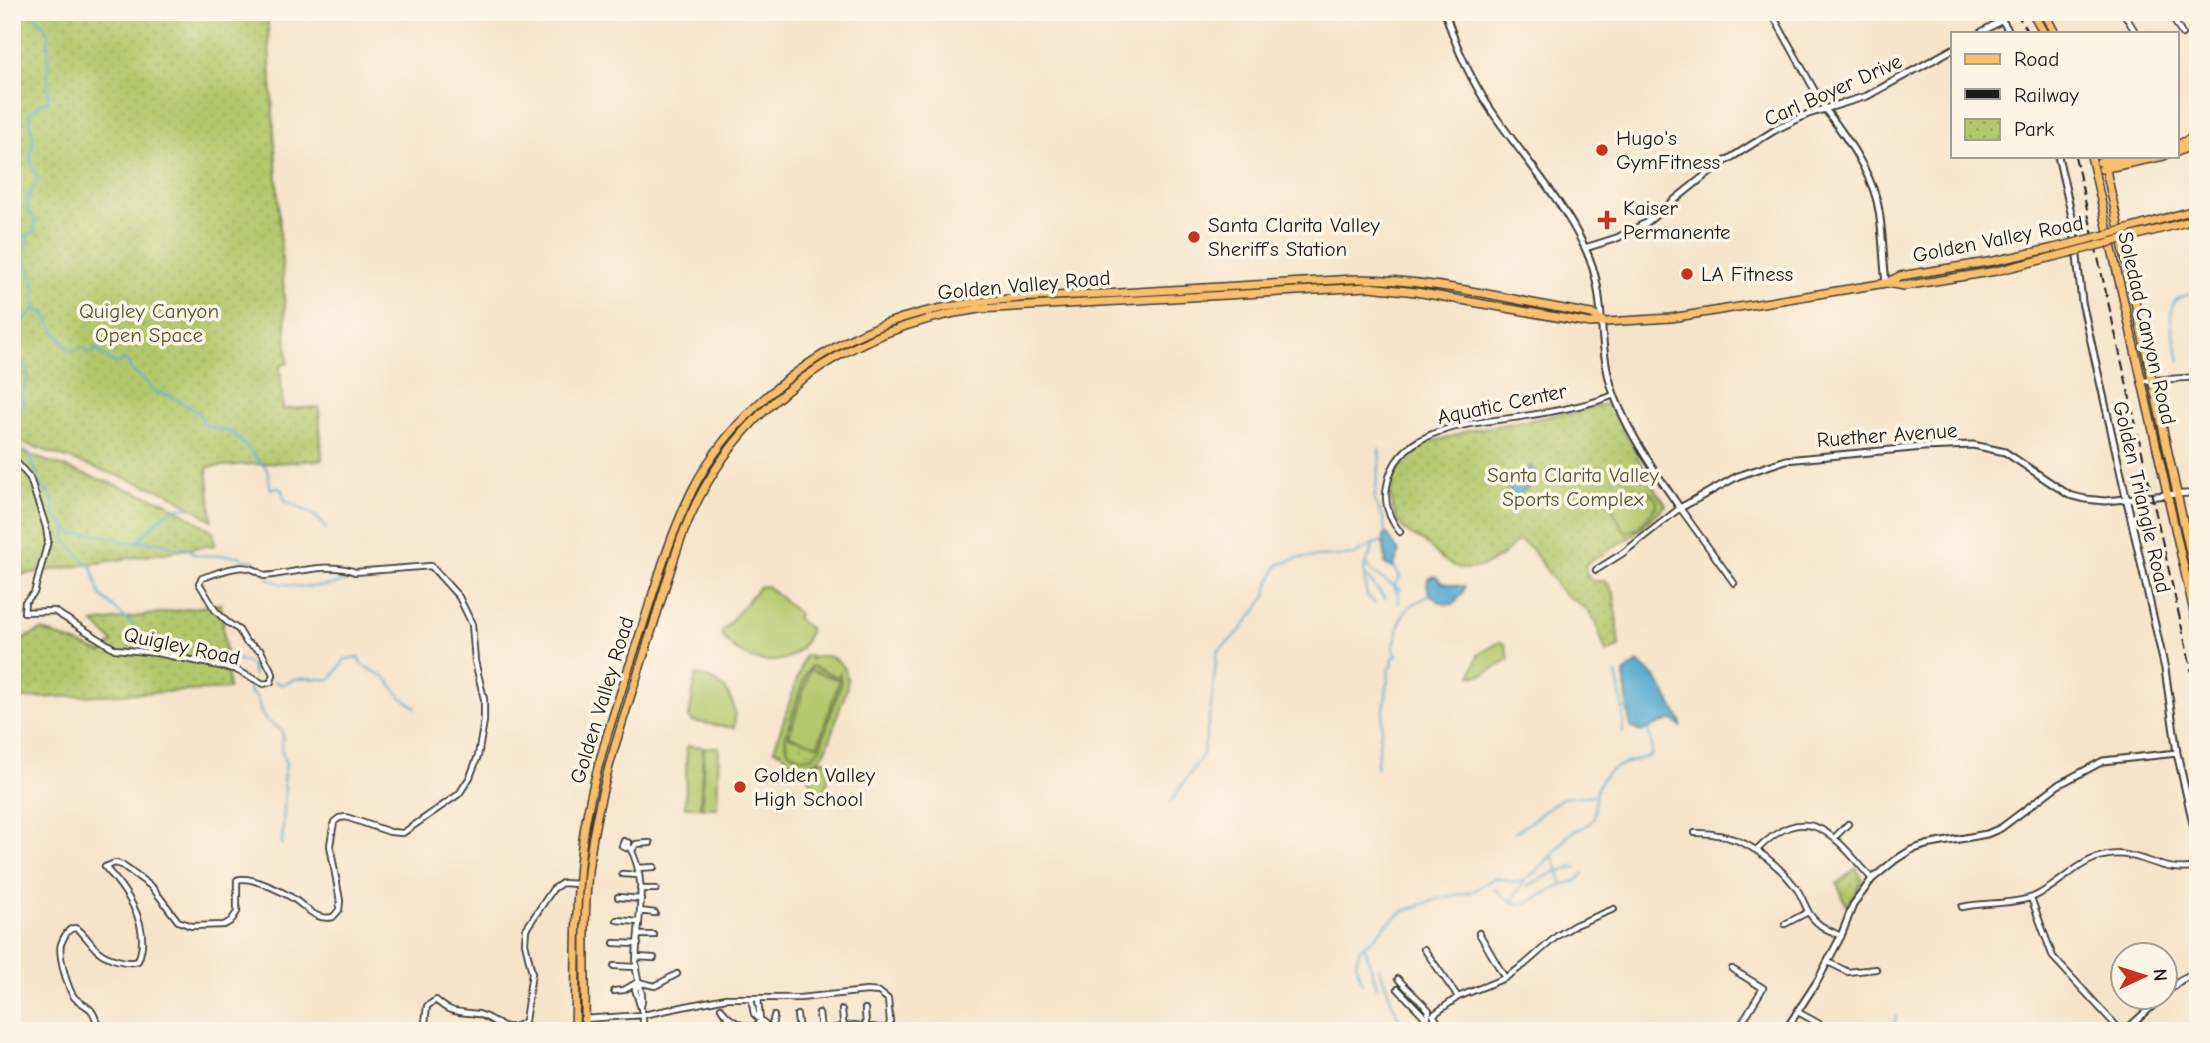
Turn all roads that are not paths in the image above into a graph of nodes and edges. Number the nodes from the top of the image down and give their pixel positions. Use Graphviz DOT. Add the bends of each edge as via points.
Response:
graph roads {
  1 [pos="1445,12"];
  2 [pos="1771,12"];
  3 [pos="1997,12"];
  4 [pos="2032,12"];
  5 [pos="2041,12"];
  6 [pos="2123,12"];
  7 [pos="2169,12"];
  8 [pos="2002,20"];
  9 [pos="1982,32"];
  10 [pos="2009,32"];
  11 [pos="2046,32"];
  12 [pos="2047,32"];
  13 [pos="2054,32"];
  14 [pos="2135,32"];
  15 [pos="2182,34"];
  16 [pos="1951,50"];
  17 [pos="1825,109"];
  18 [pos="2198,135"];
  19 [pos="2198,143"];
  20 [pos="2178,145"];
  21 [pos="2178,152"];
  22 [pos="2058,158"];
  23 [pos="2124,158"];
  24 [pos="2154,158"];
  25 [pos="2104,162"];
  26 [pos="2093,163"];
  27 [pos="2126,164"];
  28 [pos="2112,194"];
  29 [pos="2198,209"];
  30 [pos="2198,219"];
  31 [pos="2129,233"];
  32 [pos="1585,248"];
  33 [pos="1886,283"];
  34 [pos="1603,320"];
  35 [pos="2198,377"];
  36 [pos="2150,380"];
  37 [pos="2140,381"];
  38 [pos="1614,395"];
  39 [pos="12,457"];
  40 [pos="2198,493"];
  41 [pos="2177,494"];
  42 [pos="2167,495"];
  43 [pos="2126,498"];
  44 [pos="1680,508"];
  45 [pos="1400,532"];
  46 [pos="1596,570"];
  47 [pos="1734,583"];
  48 [pos="2198,589"];
  49 [pos="2198,629"];
  50 [pos="2177,753"];
  51 [pos="1848,824"];
  52 [pos="1695,833"];
  53 [pos="1835,837"];
  54 [pos="650,843"];
  55 [pos="2198,845"];
  56 [pos="1757,850"];
  57 [pos="654,867"];
  58 [pos="2198,867"];
  59 [pos="638,868"];
  60 [pos="622,874"];
  61 [pos="639,875"];
  62 [pos="1871,879"];
  63 [pos="579,884"];
  64 [pos="640,889"];
  65 [pos="656,889"];
  66 [pos="618,897"];
  67 [pos="641,898"];
  68 [pos="2031,898"];
  69 [pos="1962,907"];
  70 [pos="1614,909"];
  71 [pos="640,911"];
  72 [pos="1808,912"];
  73 [pos="655,913"];
  74 [pos="617,920"];
  75 [pos="639,922"];
  76 [pos="1785,924"];
  77 [pos="1479,933"];
  78 [pos="638,935"];
  79 [pos="654,935"];
  80 [pos="1841,936"];
  81 [pos="614,943"];
  82 [pos="638,944"];
  83 [pos="1424,949"];
  84 [pos="637,957"];
  85 [pos="654,958"];
  86 [pos="1828,962"];
  87 [pos="614,966"];
  88 [pos="637,967"];
  89 [pos="1732,969"];
  90 [pos="1876,969"];
  91 [pos="2195,972"];
  92 [pos="677,974"];
  93 [pos="1505,978"];
  94 [pos="1398,979"];
  95 [pos="638,982"];
  96 [pos="2178,985"];
  97 [pos="2198,985"];
  98 [pos="1398,989"];
  99 [pos="614,991"];
  100 [pos="1458,997"];
  101 [pos="755,998"];
  102 [pos="721,1008"];
  103 [pos="865,1009"];
  104 [pos="842,1010"];
  105 [pos="1798,1012"];
  106 [pos="2145,1012"];
  107 [pos="819,1013"];
  108 [pos="643,1015"];
  109 [pos="797,1015"];
  110 [pos="774,1016"];
  111 [pos="575,1019"];
  112 [pos="586,1020"];
  113 [pos="1427,1020"];
  114 [pos="761,1021"];
  115 [pos="862,1027"];
  116 [pos="844,1028"];
  117 [pos="1824,1029"];
  118 [pos="821,1030"];
  119 [pos="99,1031"];
  120 [pos="424,1031"];
  121 [pos="575,1031"];
  122 [pos="585,1031"];
  123 [pos="643,1031"];
  124 [pos="772,1031"];
  125 [pos="799,1031"];
  126 [pos="814,1031"];
  127 [pos="1434,1031"];
  128 [pos="1444,1031"];
  129 [pos="1737,1031"];
  130 [pos="1785,1031"];
  131 [pos="1837,1031"];
  132 [pos="2123,1031"];
  1 -- 32 [label="street" via="1480,92 1558,200"];
  2 -- 17 [label="street"];
  3 -- 8 [label="street"];
  4 -- 11 [label="main road"];
  5 -- 12 [label="main road"];
  5 -- 13 [label="main road"];
  6 -- 14 [label="street"];
  7 -- 15 [label="street"];
  8 -- 9 [label="street"];
  8 -- 10 [label="street"];
  16 -- 17 [label="street, Carl Boyer Drive" via="1867,96"];
  17 -- 32 [label="street, Carl Boyer Drive" via="1783,125 1723,162 1639,227"];
  17 -- 33 [label="street" via="1847,138 1875,196"];
  18 -- 20 [label="main road"];
  19 -- 21 [label="main road"];
  22 -- 43 [label="street, Golden Triangle Road" via="2081,295"];
  23 -- 25 [label="main road"];
  24 -- 27 [label="main road"];
  25 -- 26 [label="main road"];
  25 -- 27 [label="main road"];
  25 -- 28 [label="main road, Soledad Canyon Road"];
  26 -- 37 [label="main road, Soledad Canyon Road"];
  27 -- 28 [label="main road" via="2115,173"];
  28 -- 36 [label="main road, Soledad Canyon Road"];
  29 -- 31 [label="main road, Golden Valley Road"];
  30 -- 31 [label="main road, Golden Valley Road"];
  31 -- 33 [label="main road, Golden Valley Road, bridge" via="2056,252 1900,276"];
  32 -- 34 [label="street" via="1599,285"];
  33 -- 34 [label="main road, Golden Valley Road" via="1641,322"];
  34 -- 38 [label="street"];
  34 -- 63 [label="main road, Golden Valley Road" via="1592,314 1445,288 1353,279 979,302 905,317 846,340 818,356 750,414 722,444 693,489 676,526 602,753 588,806"];
  34 -- 112 [label="main road, Golden Valley Road" via="1590,323 1416,292 1350,287 964,311 887,331 822,364 748,427 709,482 685,530 598,808 589,857"];
  35 -- 36 [label="street"];
  36 -- 37 [label="street"];
  36 -- 41 [label="main road, Soledad Canyon Road"];
  37 -- 42 [label="main road, Soledad Canyon Road"];
  38 -- 44 [label="street" via="1656,474"];
  38 -- 45 [label="street, Aquatic Center" via="1461,426 1414,444 1394,464 1387,484 1388,512"];
  39 -- 119 [label="street, Quigley Road" via="30,478 48,541 24,612 54,611 115,649 234,669 264,684 271,682 273,674 261,651 215,610 200,583 202,578 246,566 264,576 431,566 459,597 472,624 484,699 478,756 459,794 403,832 346,817 334,822 330,845 340,901 333,917 319,918 293,898 242,878 237,880 237,912 231,921 185,925 152,887 122,865 105,867 137,913 142,941 138,961 131,964 101,953 76,928 65,936 59,950 74,996 91,1010"];
  40 -- 41 [label="street, Ruether Avenue"];
  41 -- 42 [label="street, Ruether Avenue"];
  41 -- 48 [label="main road, Soledad Canyon Road"];
  42 -- 43 [label="street, Ruether Avenue"];
  42 -- 49 [label="main road, Soledad Canyon Road"];
  43 -- 44 [label="street, Ruether Avenue" via="2105,501 2069,495 2005,452 1973,445 1786,460 1738,476"];
  43 -- 50 [label="street, Golden Triangle Road" via="2165,669"];
  44 -- 46 [label="street, Ruether Avenue"];
  44 -- 47 [label="street"];
  50 -- 55 [label="street, Golden Triangle Road"];
  50 -- 62 [label="street" via="2103,761 2058,785 2001,828 1911,850"];
  51 -- 53 [label="street"];
  52 -- 56 [label="street" via="1730,836"];
  53 -- 56 [label="street" via="1814,826 1798,826 1782,829"];
  53 -- 62 [label="street"];
  54 -- 59 [label="street" via="630,848"];
  56 -- 72 [label="street" via="1795,886"];
  57 -- 59 [label="street"];
  58 -- 68 [label="street" via="2176,870 2133,855 2103,855"];
  59 -- 61 [label="street"];
  60 -- 61 [label="street"];
  61 -- 64 [label="street"];
  62 -- 80 [label="street" via="1853,905"];
  63 -- 111 [label="main road, Golden Valley Road"];
  63 -- 120 [label="street" via="562,883 553,889 526,929 532,973 525,1021 518,1026 500,1026 478,1014 455,1013 436,1000 427,1006"];
  64 -- 65 [label="street"];
  64 -- 67 [label="street"];
  66 -- 67 [label="street"];
  67 -- 71 [label="street"];
  68 -- 69 [label="street"];
  68 -- 132 [label="street" via="2053,957"];
  70 -- 93 [label="street" via="1557,936"];
  71 -- 73 [label="street"];
  71 -- 75 [label="street"];
  72 -- 76 [label="street"];
  72 -- 80 [label="street" via="1821,927"];
  74 -- 75 [label="street"];
  75 -- 78 [label="street"];
  77 -- 93 [label="street"];
  78 -- 79 [label="street"];
  78 -- 82 [label="street"];
  80 -- 86 [label="street"];
  81 -- 82 [label="street"];
  82 -- 84 [label="street"];
  83 -- 100 [label="street"];
  84 -- 85 [label="street"];
  84 -- 88 [label="street"];
  86 -- 90 [label="street" via="1848,972"];
  86 -- 105 [label="street"];
  87 -- 88 [label="street"];
  88 -- 95 [label="street"];
  89 -- 129 [label="street" via="1763,988"];
  91 -- 96 [label="street"];
  91 -- 97 [label="street"];
  92 -- 95 [label="street" via="655,986"];
  93 -- 100 [label="street"];
  94 -- 113 [label="street" via="1429,1010"];
  95 -- 99 [label="street"];
  95 -- 108 [label="street" via="635,989"];
  98 -- 113 [label="street"];
  100 -- 128 [label="street" via="1433,1015"];
  101 -- 108 [label="street" via="726,998"];
  101 -- 114 [label="street"];
  101 -- 115 [label="street" via="879,992 889,1003 890,1027"];
  102 -- 114 [label="street" via="748,1027"];
  103 -- 115 [label="street"];
  104 -- 116 [label="street"];
  105 -- 117 [label="street"];
  105 -- 130 [label="street"];
  106 -- 132 [label="street"];
  107 -- 118 [label="street"];
  108 -- 112 [label="street"];
  108 -- 123 [label="street"];
  109 -- 125 [label="street"];
  110 -- 124 [label="street"];
  111 -- 112 [label="street"];
  111 -- 121 [label="main road, Golden Valley Road"];
  112 -- 122 [label="main road, Golden Valley Road"];
  113 -- 127 [label="street"];
  114 -- 124 [label="street"];
  115 -- 116 [label="street"];
  116 -- 118 [label="street"];
  117 -- 131 [label="street"];
  118 -- 126 [label="street"];
}
